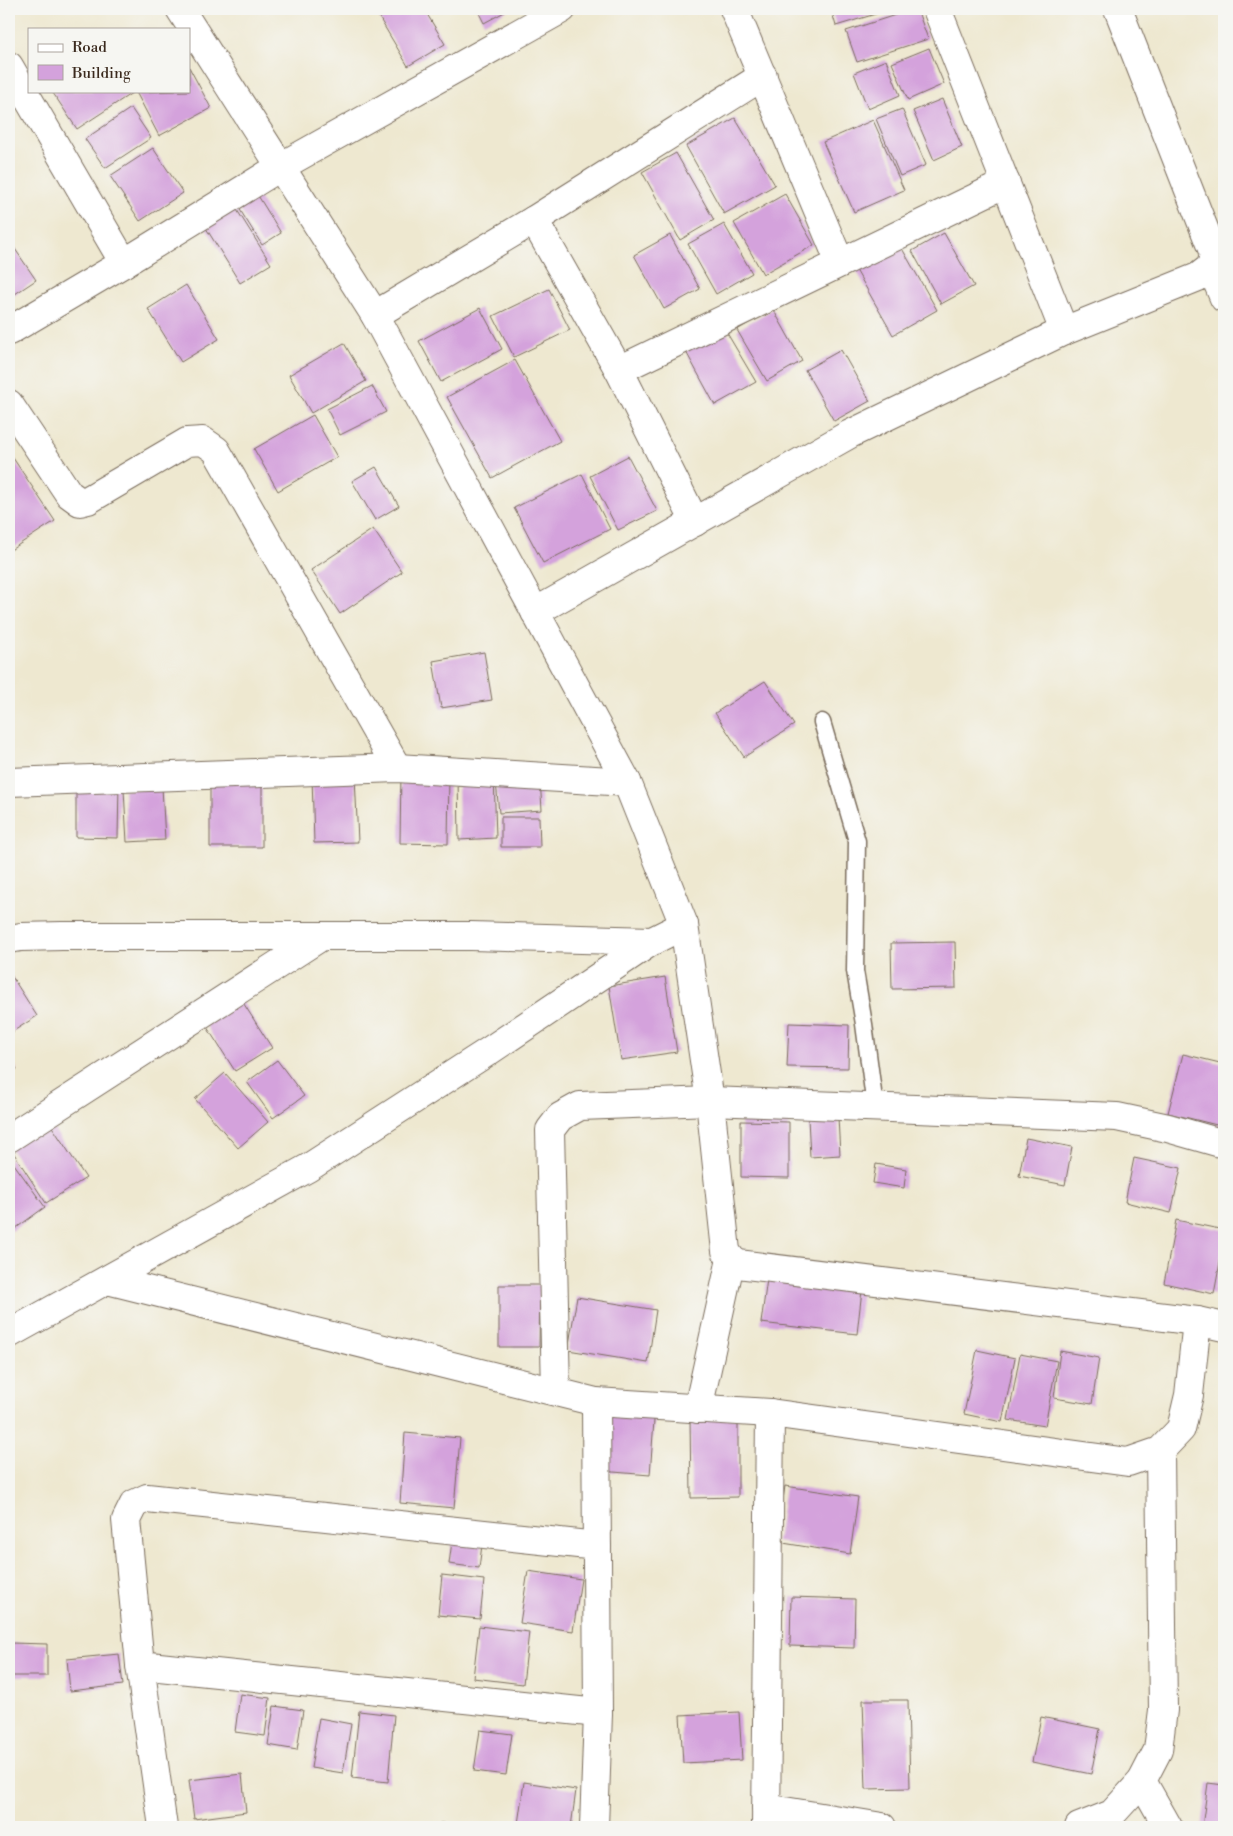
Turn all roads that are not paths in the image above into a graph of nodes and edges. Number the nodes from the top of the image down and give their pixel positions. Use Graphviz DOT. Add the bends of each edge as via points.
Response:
graph roads {
  1 [pos="180,9"];
  2 [pos="562,9"];
  3 [pos="734,9"];
  4 [pos="937,9"];
  5 [pos="1118,9"];
  6 [pos="9,66"];
  7 [pos="763,76"];
  8 [pos="280,166"];
  9 [pos="1006,183"];
  10 [pos="534,220"];
  11 [pos="124,263"];
  12 [pos="840,264"];
  13 [pos="1219,281"];
  14 [pos="376,315"];
  15 [pos="9,331"];
  16 [pos="1064,331"];
  17 [pos="620,370"];
  18 [pos="9,404"];
  19 [pos="695,522"];
  20 [pos="535,612"];
  21 [pos="822,722"];
  22 [pos="397,768"];
  23 [pos="9,782"];
  24 [pos="627,782"];
  25 [pos="684,925"];
  26 [pos="322,936"];
  27 [pos="9,940"];
  28 [pos="652,941"];
  29 [pos="710,1101"];
  30 [pos="875,1107"];
  31 [pos="9,1138"];
  32 [pos="1224,1144"];
  33 [pos="731,1259"];
  34 [pos="107,1280"];
  35 [pos="1197,1321"];
  36 [pos="1224,1327"];
  37 [pos="9,1334"];
  38 [pos="556,1391"];
  39 [pos="596,1402"];
  40 [pos="698,1409"];
  41 [pos="770,1413"];
  42 [pos="1160,1451"];
  43 [pos="597,1546"];
  44 [pos="140,1665"];
  45 [pos="598,1713"];
  46 [pos="1142,1781"];
  47 [pos="766,1818"];
  48 [pos="163,1827"];
  49 [pos="594,1827"];
  50 [pos="882,1827"];
  51 [pos="1079,1827"];
  52 [pos="1168,1827"];
  1 -- 8 [label="street"];
  2 -- 8 [label="street"];
  3 -- 7 [label="street"];
  4 -- 9 [label="street"];
  5 -- 13 [label="street" via="1214,254"];
  6 -- 11 [label="street"];
  7 -- 10 [label="street"];
  7 -- 12 [label="street"];
  8 -- 11 [label="street"];
  8 -- 14 [label="street"];
  9 -- 12 [label="street"];
  9 -- 16 [label="street"];
  10 -- 14 [label="street"];
  10 -- 17 [label="street"];
  11 -- 15 [label="street"];
  12 -- 17 [label="street"];
  13 -- 16 [label="street" via="1198,277"];
  14 -- 20 [label="street"];
  16 -- 19 [label="street" via="850,434"];
  17 -- 19 [label="street"];
  18 -- 22 [label="street" via="69,494 80,502 187,442 203,441 216,450"];
  19 -- 20 [label="street"];
  20 -- 24 [label="street"];
  21 -- 30 [label="lane" via="858,840 855,971"];
  22 -- 23 [label="street"];
  22 -- 24 [label="street"];
  24 -- 25 [label="street"];
  25 -- 28 [label="street"];
  25 -- 29 [label="street"];
  26 -- 27 [label="street" via="62,936"];
  26 -- 28 [label="street"];
  26 -- 31 [label="street"];
  28 -- 34 [label="street" via="308,1168"];
  29 -- 30 [label="street"];
  29 -- 33 [label="street" via="726,1251"];
  29 -- 38 [label="street" via="580,1106 560,1116 550,1130"];
  30 -- 32 [label="street" via="1117,1117"];
  33 -- 35 [label="street" via="738,1264"];
  33 -- 40 [label="street"];
  34 -- 37 [label="street"];
  34 -- 38 [label="street"];
  35 -- 36 [label="street"];
  35 -- 42 [label="street" via="1189,1395 1180,1429"];
  38 -- 39 [label="street"];
  39 -- 40 [label="street"];
  39 -- 43 [label="street"];
  40 -- 41 [label="street"];
  41 -- 42 [label="street" via="1128,1462"];
  41 -- 47 [label="street"];
  42 -- 46 [label="street" via="1163,1710 1158,1750"];
  43 -- 44 [label="street" via="147,1498 134,1504 126,1520"];
  43 -- 45 [label="street"];
  44 -- 45 [label="street"];
  44 -- 48 [label="street"];
  45 -- 49 [label="street"];
  46 -- 51 [label="street" via="1112,1814"];
  46 -- 52 [label="street"];
  47 -- 50 [label="street"];
}
